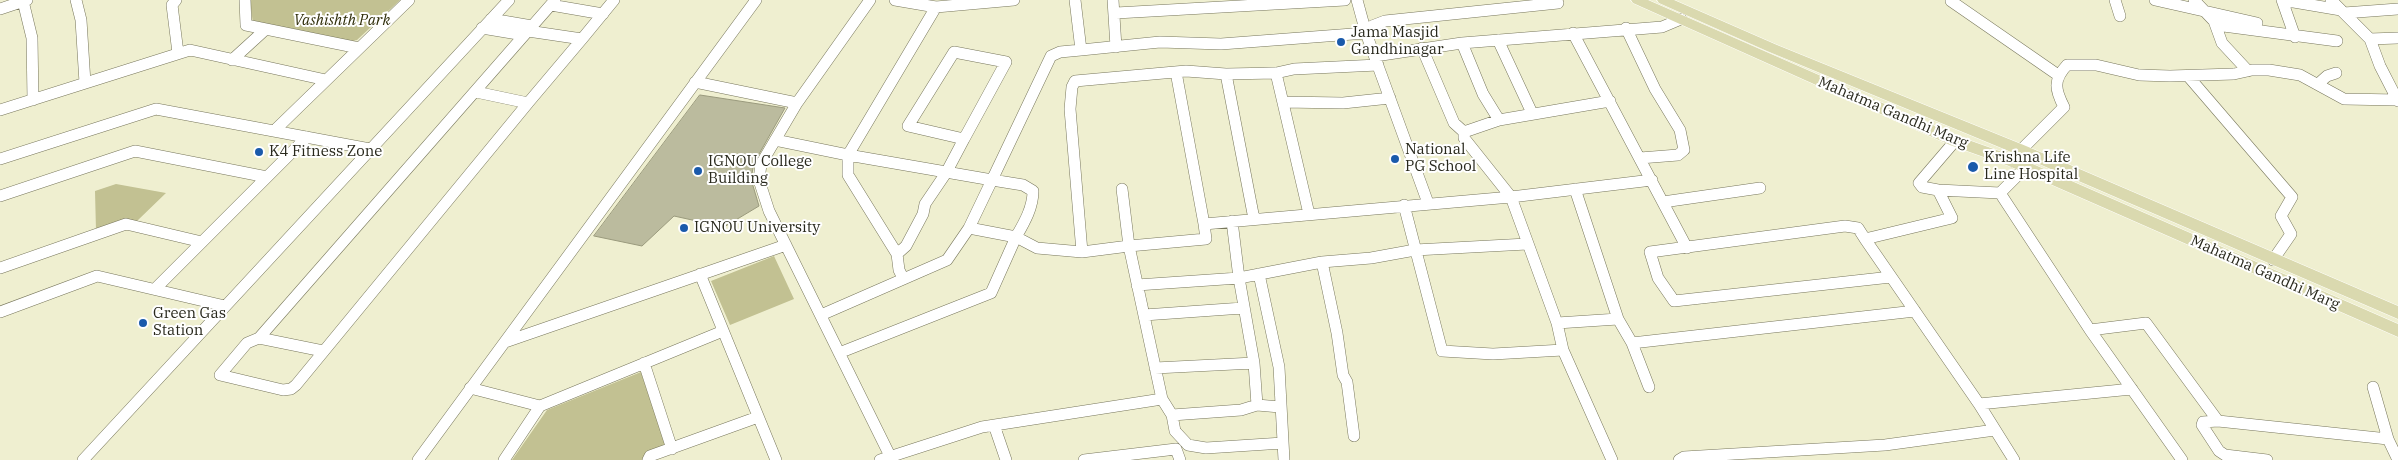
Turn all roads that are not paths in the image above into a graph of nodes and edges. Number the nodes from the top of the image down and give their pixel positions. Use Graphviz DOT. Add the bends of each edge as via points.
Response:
graph roads {
  1 [pos="76,0"];
  2 [pos="176,0"];
  3 [pos="245,0"];
  4 [pos="408,0"];
  5 [pos="504,0"];
  6 [pos="614,0"];
  7 [pos="756,0"];
  8 [pos="870,0"];
  9 [pos="895,0"];
  10 [pos="1014,0"];
  11 [pos="1075,0"];
  12 [pos="1112,0"];
  13 [pos="1345,0"];
  14 [pos="1357,0"];
  15 [pos="1637,0"];
  16 [pos="1663,0"];
  17 [pos="1953,0"];
  18 [pos="2114,0"];
  19 [pos="2155,0"];
  20 [pos="2194,0"];
  21 [pos="2282,0"];
  22 [pos="2331,0"];
  23 [pos="25,1"];
  24 [pos="553,2"];
  25 [pos="1558,3"];
  26 [pos="1163,5"];
  27 [pos="936,6"];
  28 [pos="0,9"];
  29 [pos="2398,9"];
  30 [pos="2204,10"];
  31 [pos="2342,11"];
  32 [pos="1116,12"];
  33 [pos="603,14"];
  34 [pos="2120,16"];
  35 [pos="491,19"];
  36 [pos="1681,19"];
  37 [pos="2257,23"];
  38 [pos="2216,26"];
  39 [pos="482,28"];
  40 [pos="1626,28"];
  41 [pos="266,29"];
  42 [pos="528,31"];
  43 [pos="1366,32"];
  44 [pos="1573,33"];
  45 [pos="2294,36"];
  46 [pos="2398,38"];
  47 [pos="582,39"];
  48 [pos="2370,39"];
  49 [pos="1498,40"];
  50 [pos="2337,42"];
  51 [pos="1462,43"];
  52 [pos="1116,47"];
  53 [pos="359,48"];
  54 [pos="1422,48"];
  55 [pos="1081,50"];
  56 [pos="178,53"];
  57 [pos="232,60"];
  58 [pos="1376,61"];
  59 [pos="2248,71"];
  60 [pos="1176,72"];
  61 [pos="1276,73"];
  62 [pos="2336,73"];
  63 [pos="1226,74"];
  64 [pos="2058,75"];
  65 [pos="2188,76"];
  66 [pos="326,80"];
  67 [pos="695,82"];
  68 [pos="85,83"];
  69 [pos="2318,84"];
  70 [pos="476,92"];
  71 [pos="1390,98"];
  72 [pos="33,100"];
  73 [pos="2397,100"];
  74 [pos="1610,101"];
  75 [pos="1283,102"];
  76 [pos="528,103"];
  77 [pos="797,103"];
  78 [pos="0,110"];
  79 [pos="1532,113"];
  80 [pos="1499,120"];
  81 [pos="274,131"];
  82 [pos="1464,132"];
  83 [pos="307,137"];
  84 [pos="964,139"];
  85 [pos="775,140"];
  86 [pos="1955,141"];
  87 [pos="370,149"];
  88 [pos="848,155"];
  89 [pos="1640,158"];
  90 [pos="0,159"];
  91 [pos="2020,160"];
  92 [pos="946,173"];
  93 [pos="266,177"];
  94 [pos="1652,180"];
  95 [pos="991,181"];
  96 [pos="1760,188"];
  97 [pos="1122,189"];
  98 [pos="1575,189"];
  99 [pos="1938,190"];
  100 [pos="2000,193"];
  101 [pos="0,196"];
  102 [pos="1511,197"];
  103 [pos="1663,202"];
  104 [pos="1428,203"];
  105 [pos="1404,205"];
  106 [pos="1308,214"];
  107 [pos="1254,219"];
  108 [pos="1232,221"];
  109 [pos="1204,224"];
  110 [pos="968,228"];
  111 [pos="1016,237"];
  112 [pos="1865,239"];
  113 [pos="202,242"];
  114 [pos="1527,244"];
  115 [pos="786,245"];
  116 [pos="1129,246"];
  117 [pos="1687,248"];
  118 [pos="1415,250"];
  119 [pos="1082,252"];
  120 [pos="897,254"];
  121 [pos="2273,260"];
  122 [pos="1322,262"];
  123 [pos="0,268"];
  124 [pos="700,274"];
  125 [pos="1259,274"];
  126 [pos="1891,277"];
  127 [pos="903,278"];
  128 [pos="1239,278"];
  129 [pos="1137,284"];
  130 [pos="155,289"];
  131 [pos="225,306"];
  132 [pos="1243,308"];
  133 [pos="1915,311"];
  134 [pos="0,312"];
  135 [pos="2398,313"];
  136 [pos="821,315"];
  137 [pos="1144,315"];
  138 [pos="1618,319"];
  139 [pos="1557,323"];
  140 [pos="2090,330"];
  141 [pos="723,331"];
  142 [pos="2398,331"];
  143 [pos="259,338"];
  144 [pos="505,342"];
  145 [pos="1632,343"];
  146 [pos="1563,350"];
  147 [pos="323,351"];
  148 [pos="839,353"];
  149 [pos="644,363"];
  150 [pos="1254,363"];
  151 [pos="1155,368"];
  152 [pos="1649,387"];
  153 [pos="2373,387"];
  154 [pos="470,388"];
  155 [pos="2132,389"];
  156 [pos="1162,399"];
  157 [pos="1979,404"];
  158 [pos="1257,405"];
  159 [pos="540,406"];
  160 [pos="1280,407"];
  161 [pos="1172,415"];
  162 [pos="758,417"];
  163 [pos="2218,421"];
  164 [pos="994,424"];
  165 [pos="1995,430"];
  166 [pos="1354,436"];
  167 [pos="2388,439"];
  168 [pos="1283,443"];
  169 [pos="672,449"];
  170 [pos="888,459"];
  171 [pos="83,460"];
  172 [pos="418,460"];
  173 [pos="504,460"];
  174 [pos="648,460"];
  175 [pos="776,460"];
  176 [pos="1006,460"];
  177 [pos="1084,460"];
  178 [pos="1180,460"];
  179 [pos="1284,460"];
  180 [pos="1612,460"];
  181 [pos="1679,460"];
  182 [pos="2014,460"];
  183 [pos="2182,460"];
  184 [pos="2267,460"];
  185 [pos="2398,460"];
  1 -- 68 [label="street" via="81,20"];
  2 -- 56 [label="street" via="172,5"];
  3 -- 41 [label="street" via="246,25"];
  4 -- 53 [label="street"];
  5 -- 35 [label="street"];
  6 -- 33 [label="street"];
  7 -- 67 [label="street"];
  8 -- 77 [label="street"];
  9 -- 27 [label="street"];
  10 -- 27 [label="street"];
  11 -- 55 [label="street"];
  12 -- 32 [label="street"];
  13 -- 26 [label="street"];
  14 -- 43 [label="street"];
  15 -- 36 [label="main road, Mahatma Gandhi Marg"];
  16 -- 91 [label="main road"];
  17 -- 64 [label="street" via="1950,1"];
  18 -- 34 [label="street"];
  19 -- 30 [label="street"];
  20 -- 30 [label="street"];
  21 -- 31 [label="street"];
  21 -- 45 [label="street"];
  22 -- 31 [label="street"];
  23 -- 28 [label="street"];
  23 -- 72 [label="street" via="32,38"];
  24 -- 33 [label="street"];
  24 -- 42 [label="street"];
  25 -- 43 [label="street" via="1385,21"];
  26 -- 32 [label="street"];
  27 -- 88 [label="street"];
  29 -- 31 [label="street"];
  30 -- 37 [label="street"];
  30 -- 38 [label="street"];
  31 -- 48 [label="street"];
  32 -- 52 [label="street"];
  33 -- 47 [label="street"];
  35 -- 39 [label="street"];
  35 -- 42 [label="street"];
  36 -- 40 [label="street" via="1662,26"];
  36 -- 86 [label="main road, Mahatma Gandhi Marg"];
  38 -- 45 [label="street"];
  38 -- 59 [label="street" via="2222,43"];
  39 -- 42 [label="street"];
  39 -- 87 [label="street"];
  40 -- 44 [label="street"];
  40 -- 89 [label="street" via="1655,89 1680,130 1684,150 1678,155"];
  41 -- 53 [label="street"];
  41 -- 57 [label="street"];
  42 -- 47 [label="street"];
  42 -- 70 [label="street"];
  43 -- 52 [label="street" via="1221,44 1160,42"];
  43 -- 58 [label="street"];
  44 -- 49 [label="street"];
  44 -- 74 [label="street"];
  45 -- 50 [label="street"];
  46 -- 48 [label="street"];
  47 -- 76 [label="street"];
  48 -- 73 [label="street"];
  49 -- 51 [label="street"];
  49 -- 79 [label="street"];
  51 -- 54 [label="street"];
  51 -- 80 [label="street" via="1483,94"];
  52 -- 55 [label="street"];
  53 -- 66 [label="street"];
  54 -- 58 [label="street"];
  54 -- 82 [label="street" via="1454,123"];
  55 -- 95 [label="street" via="1051,56"];
  56 -- 57 [label="street" via="190,50"];
  56 -- 68 [label="street"];
  57 -- 66 [label="street"];
  58 -- 61 [label="street"];
  58 -- 71 [label="street"];
  59 -- 65 [label="street"];
  59 -- 69 [label="street" via="2268,70 2300,75"];
  60 -- 63 [label="street"];
  60 -- 109 [label="street"];
  60 -- 119 [label="street" via="1075,81 1070,109"];
  61 -- 63 [label="street"];
  61 -- 75 [label="street"];
  62 -- 69 [label="street"];
  63 -- 107 [label="street"];
  64 -- 65 [label="street" via="2067,65 2096,65 2139,75"];
  64 -- 91 [label="street" via="2055,89 2064,107"];
  65 -- 121 [label="street" via="2292,197 2281,216 2291,234"];
  66 -- 81 [label="street"];
  67 -- 77 [label="street"];
  67 -- 144 [label="street"];
  68 -- 72 [label="street"];
  69 -- 73 [label="street" via="2344,99"];
  70 -- 76 [label="street"];
  70 -- 143 [label="street"];
  71 -- 75 [label="street"];
  71 -- 104 [label="street"];
  72 -- 78 [label="street"];
  74 -- 79 [label="street"];
  74 -- 89 [label="street"];
  75 -- 106 [label="street"];
  76 -- 147 [label="street"];
  77 -- 85 [label="street"];
  79 -- 80 [label="street"];
  80 -- 82 [label="street"];
  81 -- 83 [label="street"];
  81 -- 90 [label="street" via="156,109"];
  82 -- 102 [label="street" via="1464,138"];
  83 -- 87 [label="street"];
  83 -- 93 [label="street"];
  84 -- 84 [label="street" via="974,122 1006,62 954,52 908,126"];
  84 -- 92 [label="street"];
  85 -- 88 [label="street"];
  85 -- 115 [label="street" via="761,164 759,180 769,211"];
  86 -- 91 [label="main road, Mahatma Gandhi Marg"];
  86 -- 99 [label="street" via="1920,183 1925,189"];
  87 -- 131 [label="street"];
  88 -- 92 [label="street"];
  88 -- 120 [label="street" via="848,175"];
  89 -- 94 [label="street"];
  91 -- 100 [label="street"];
  91 -- 121 [label="main road"];
  91 -- 142 [label="main road, Mahatma Gandhi Marg"];
  92 -- 95 [label="street"];
  92 -- 120 [label="street" via="925,204 906,246"];
  93 -- 101 [label="street" via="135,151"];
  93 -- 113 [label="street"];
  94 -- 98 [label="street"];
  94 -- 103 [label="street"];
  95 -- 110 [label="street"];
  95 -- 111 [label="street" via="1023,185 1033,190 1026,219"];
  96 -- 103 [label="street"];
  97 -- 116 [label="street"];
  98 -- 102 [label="street"];
  98 -- 138 [label="street"];
  99 -- 100 [label="street"];
  99 -- 112 [label="street" via="1952,218"];
  100 -- 140 [label="street"];
  102 -- 104 [label="street"];
  102 -- 114 [label="street"];
  103 -- 117 [label="street"];
  104 -- 105 [label="street"];
  105 -- 106 [label="street"];
  105 -- 118 [label="street"];
  106 -- 107 [label="street"];
  107 -- 108 [label="street"];
  108 -- 109 [label="street"];
  108 -- 128 [label="street"];
  109 -- 116 [label="street" via="1206,239"];
  110 -- 111 [label="street"];
  110 -- 127 [label="street" via="946,260"];
  111 -- 119 [label="street" via="1037,248"];
  111 -- 148 [label="street" via="991,293"];
  112 -- 117 [label="street" via="1858,228 1845,226"];
  112 -- 126 [label="street"];
  113 -- 123 [label="street" via="126,224"];
  113 -- 130 [label="street"];
  114 -- 118 [label="street"];
  114 -- 139 [label="street"];
  115 -- 124 [label="street"];
  115 -- 136 [label="street"];
  116 -- 119 [label="street"];
  116 -- 129 [label="street"];
  117 -- 126 [label="street" via="1650,252 1666,293 1674,301"];
  118 -- 122 [label="street"];
  118 -- 146 [label="street" via="1442,351 1493,354"];
  120 -- 127 [label="street"];
  121 -- 135 [label="main road"];
  122 -- 125 [label="street"];
  122 -- 166 [label="street" via="1347,382"];
  124 -- 141 [label="street"];
  124 -- 144 [label="street"];
  125 -- 128 [label="street"];
  125 -- 160 [label="street" via="1279,367"];
  126 -- 133 [label="street"];
  127 -- 136 [label="street"];
  128 -- 129 [label="street"];
  128 -- 132 [label="street"];
  129 -- 137 [label="street"];
  130 -- 131 [label="street"];
  130 -- 134 [label="street" via="97,276"];
  131 -- 171 [label="street"];
  132 -- 137 [label="street"];
  132 -- 150 [label="street"];
  133 -- 145 [label="street"];
  133 -- 157 [label="street"];
  136 -- 148 [label="street"];
  137 -- 151 [label="street"];
  138 -- 139 [label="street"];
  138 -- 145 [label="street"];
  139 -- 146 [label="street"];
  140 -- 155 [label="street"];
  140 -- 163 [label="street" via="2146,324"];
  141 -- 149 [label="street"];
  141 -- 162 [label="street"];
  143 -- 147 [label="street"];
  143 -- 147 [label="street" via="246,343 220,375 287,390 296,386"];
  144 -- 154 [label="street"];
  145 -- 152 [label="street"];
  146 -- 180 [label="street"];
  148 -- 170 [label="street"];
  149 -- 159 [label="street"];
  149 -- 169 [label="street"];
  150 -- 151 [label="street"];
  150 -- 158 [label="street"];
  151 -- 156 [label="street"];
  153 -- 167 [label="street"];
  154 -- 159 [label="street"];
  154 -- 172 [label="street"];
  155 -- 157 [label="street"];
  155 -- 183 [label="street"];
  156 -- 161 [label="street"];
  156 -- 164 [label="street"];
  157 -- 165 [label="street"];
  158 -- 160 [label="street"];
  158 -- 161 [label="street" via="1241,410"];
  159 -- 173 [label="street"];
  160 -- 168 [label="street"];
  161 -- 168 [label="street" via="1175,431 1188,445 1206,448"];
  162 -- 169 [label="street"];
  162 -- 175 [label="street"];
  163 -- 167 [label="street"];
  163 -- 184 [label="street" via="2203,422 2202,425 2219,451"];
  164 -- 170 [label="street"];
  164 -- 176 [label="street"];
  165 -- 181 [label="street" via="1885,445 1684,457"];
  165 -- 182 [label="street"];
  167 -- 185 [label="street"];
  168 -- 179 [label="street"];
  169 -- 174 [label="street" via="650,456"];
  177 -- 178 [label="street" via="1176,449"];
}
